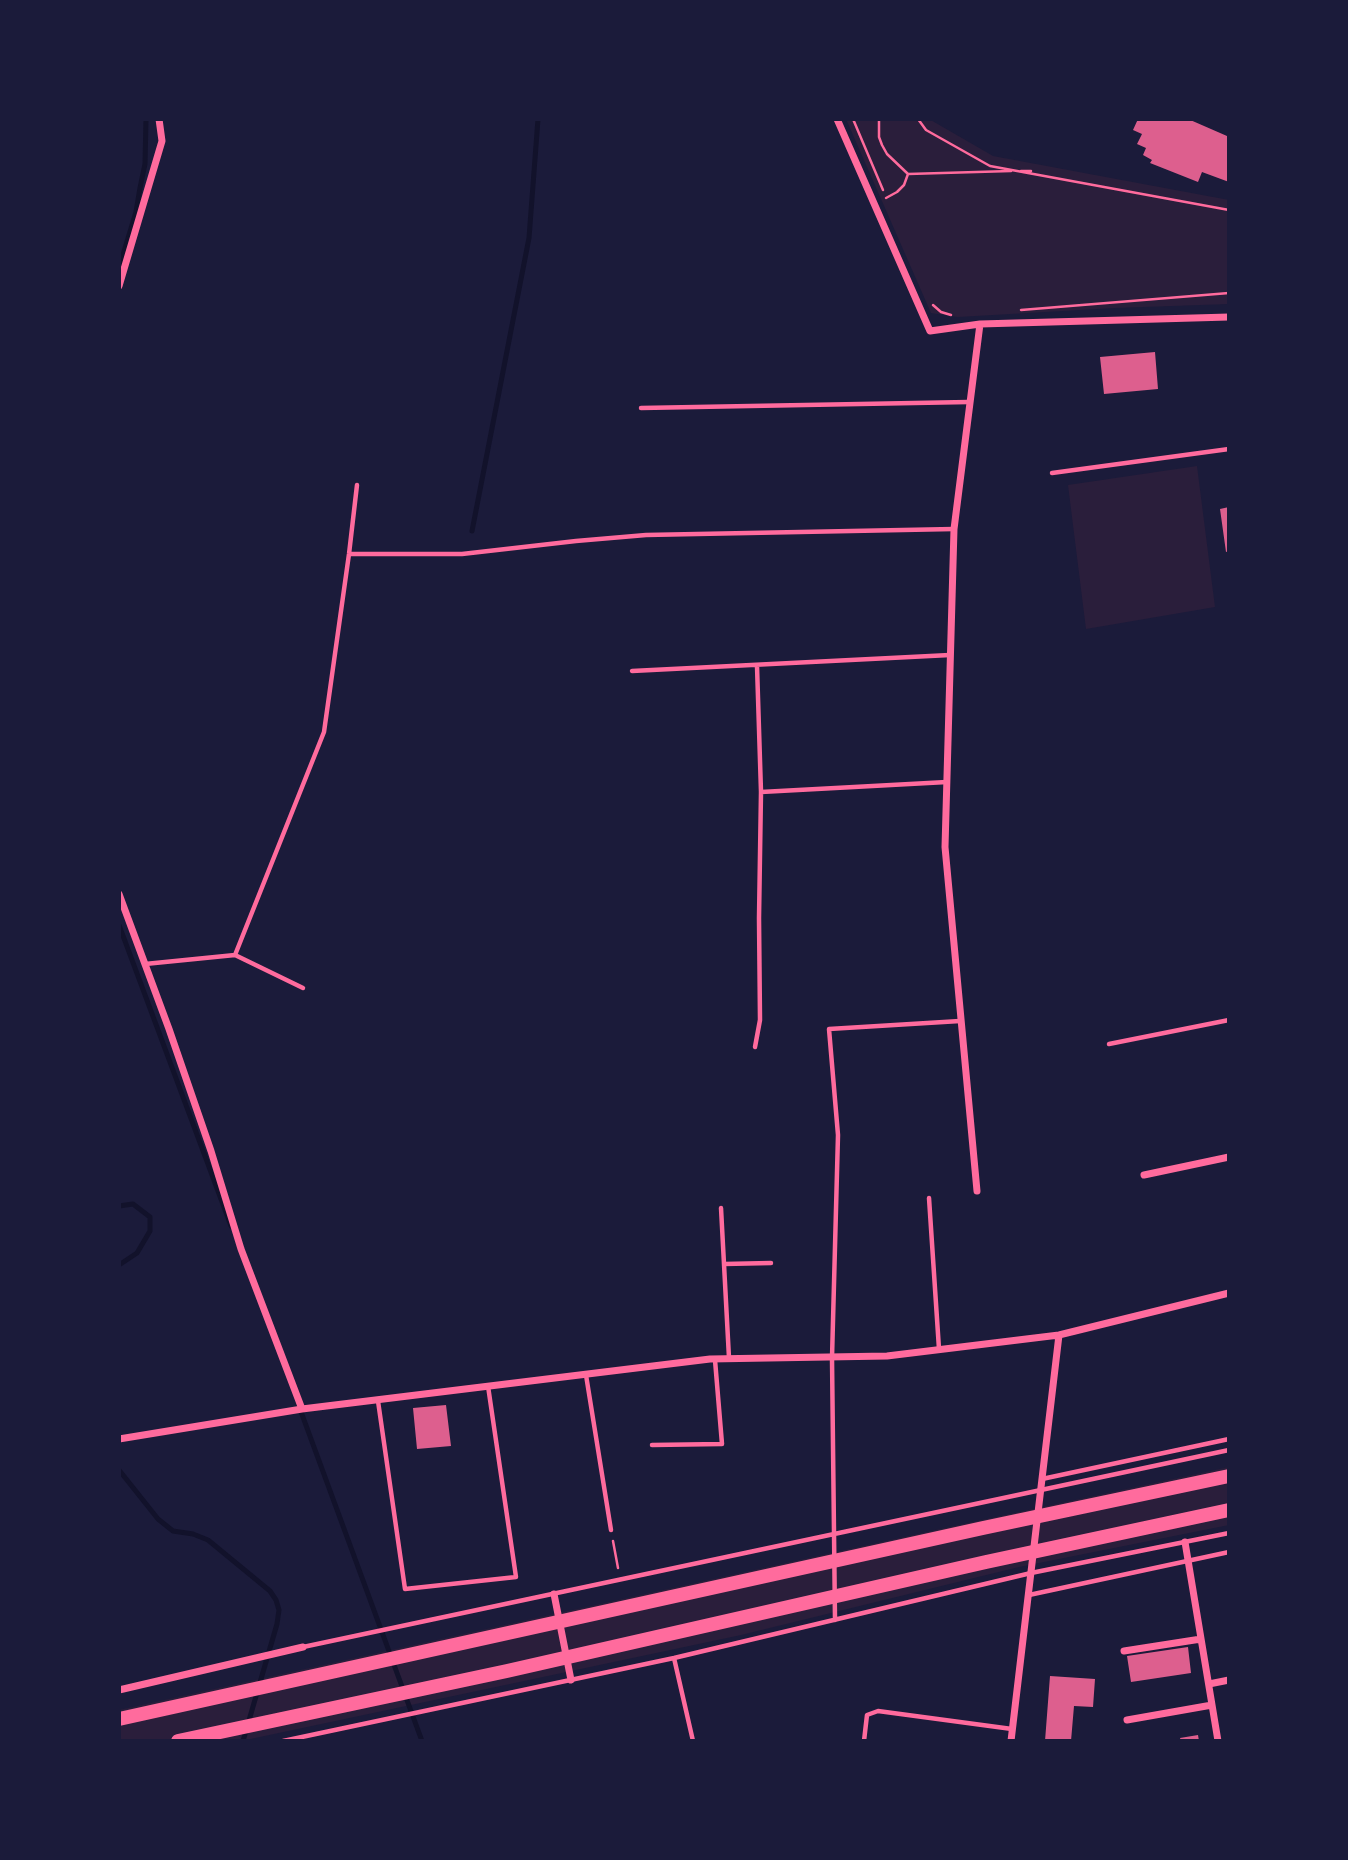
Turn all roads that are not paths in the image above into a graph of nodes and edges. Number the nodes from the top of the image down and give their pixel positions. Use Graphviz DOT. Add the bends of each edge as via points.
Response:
graph roads {
  1 [pos="159,119"];
  2 [pos="838,119"];
  3 [pos="119,286"];
  4 [pos="1229,317"];
  5 [pos="980,324"];
  6 [pos="970,402"];
  7 [pos="641,408"];
  8 [pos="1229,449"];
  9 [pos="1052,473"];
  10 [pos="357,485"];
  11 [pos="954,529"];
  12 [pos="349,554"];
  13 [pos="950,655"];
  14 [pos="757,666"];
  15 [pos="632,671"];
  16 [pos="947,782"];
  17 [pos="761,792"];
  18 [pos="119,894"];
  19 [pos="235,954"];
  20 [pos="145,964"];
  21 [pos="303,988"];
  22 [pos="961,1020"];
  23 [pos="1229,1020"];
  24 [pos="1109,1044"];
  25 [pos="755,1047"];
  26 [pos="1229,1157"];
  27 [pos="1144,1175"];
  28 [pos="977,1191"];
  29 [pos="929,1198"];
  30 [pos="721,1208"];
  31 [pos="771,1263"];
  32 [pos="724,1264"];
  33 [pos="1229,1293"];
  34 [pos="1059,1335"];
  35 [pos="939,1349"];
  36 [pos="729,1358"];
  37 [pos="832,1358"];
  38 [pos="715,1359"];
  39 [pos="586,1374"];
  40 [pos="488,1386"];
  41 [pos="378,1400"];
  42 [pos="302,1409"];
  43 [pos="119,1438"];
  44 [pos="1229,1439"];
  45 [pos="652,1445"];
  46 [pos="1229,1450"];
  47 [pos="1229,1476"];
  48 [pos="1042,1479"];
  49 [pos="1041,1490"];
  50 [pos="1229,1510"];
  51 [pos="611,1530"];
  52 [pos="1229,1533"];
  53 [pos="833,1535"];
  54 [pos="1185,1542"];
  55 [pos="1229,1552"];
  56 [pos="1189,1560"];
  57 [pos="1031,1573"];
  58 [pos="554,1594"];
  59 [pos="1028,1595"];
  60 [pos="835,1620"];
  61 [pos="1202,1639"];
  62 [pos="303,1647"];
  63 [pos="1124,1651"];
  64 [pos="674,1658"];
  65 [pos="571,1680"];
  66 [pos="1229,1680"];
  67 [pos="1209,1685"];
  68 [pos="119,1690"];
  69 [pos="1213,1705"];
  70 [pos="119,1720"];
  71 [pos="1127,1720"];
  72 [pos="1013,1729"];
  73 [pos="178,1741"];
  74 [pos="283,1741"];
  75 [pos="693,1741"];
  76 [pos="864,1741"];
  77 [pos="1012,1741"];
  78 [pos="1218,1741"];
  1 -- 3 [label="street" via="162,141"];
  2 -- 5 [label="street" via="930,331"];
  4 -- 5 [label="street"];
  5 -- 6 [label="street"];
  6 -- 7 [label="lane"];
  6 -- 11 [label="street"];
  8 -- 9 [label="lane"];
  10 -- 12 [label="lane"];
  11 -- 12 [label="lane" via="646,535 462,554"];
  11 -- 13 [label="street"];
  12 -- 19 [label="lane" via="324,732"];
  13 -- 14 [label="lane"];
  13 -- 16 [label="street"];
  14 -- 15 [label="lane"];
  14 -- 17 [label="lane"];
  16 -- 17 [label="lane"];
  16 -- 22 [label="street" via="945,847"];
  17 -- 25 [label="lane" via="760,1020"];
  18 -- 20 [label="street"];
  19 -- 20 [label="lane"];
  19 -- 21 [label="lane"];
  20 -- 42 [label="street" via="241,1249"];
  22 -- 28 [label="street"];
  22 -- 37 [label="lane" via="830,1029 838,1135"];
  23 -- 24 [label="lane"];
  26 -- 27 [label="street"];
  29 -- 35 [label="lane"];
  30 -- 32 [label="lane"];
  31 -- 32 [label="lane"];
  32 -- 36 [label="lane"];
  33 -- 34 [label="street"];
  34 -- 35 [label="street"];
  34 -- 48 [label="street"];
  35 -- 37 [label="street"];
  36 -- 37 [label="street"];
  36 -- 38 [label="street"];
  37 -- 53 [label="lane"];
  38 -- 39 [label="street"];
  38 -- 45 [label="lane" via="722,1444"];
  39 -- 40 [label="street"];
  39 -- 51 [label="lane"];
  40 -- 41 [label="street"];
  40 -- 41 [label="lane" via="516,1577 405,1589"];
  41 -- 42 [label="street"];
  42 -- 43 [label="street"];
  44 -- 48 [label="lane"];
  46 -- 49 [label="lane"];
  47 -- 70 [label="highway"];
  48 -- 49 [label="street"];
  49 -- 53 [label="lane"];
  49 -- 57 [label="street"];
  50 -- 73 [label="highway"];
  52 -- 54 [label="lane"];
  53 -- 58 [label="lane"];
  53 -- 60 [label="lane"];
  54 -- 56 [label="street"];
  54 -- 57 [label="lane"];
  55 -- 56 [label="lane"];
  56 -- 59 [label="lane"];
  56 -- 61 [label="street"];
  57 -- 59 [label="street"];
  57 -- 60 [label="lane"];
  58 -- 62 [label="lane"];
  58 -- 65 [label="street"];
  59 -- 72 [label="street"];
  60 -- 64 [label="lane"];
  61 -- 63 [label="street"];
  61 -- 67 [label="street"];
  62 -- 68 [label="street"];
  64 -- 65 [label="lane"];
  64 -- 75 [label="lane"];
  65 -- 74 [label="lane"];
  66 -- 67 [label="street"];
  67 -- 69 [label="street"];
  69 -- 71 [label="street"];
  69 -- 78 [label="street"];
  72 -- 76 [label="lane" via="878,1711 867,1715"];
  72 -- 77 [label="street"];
}
